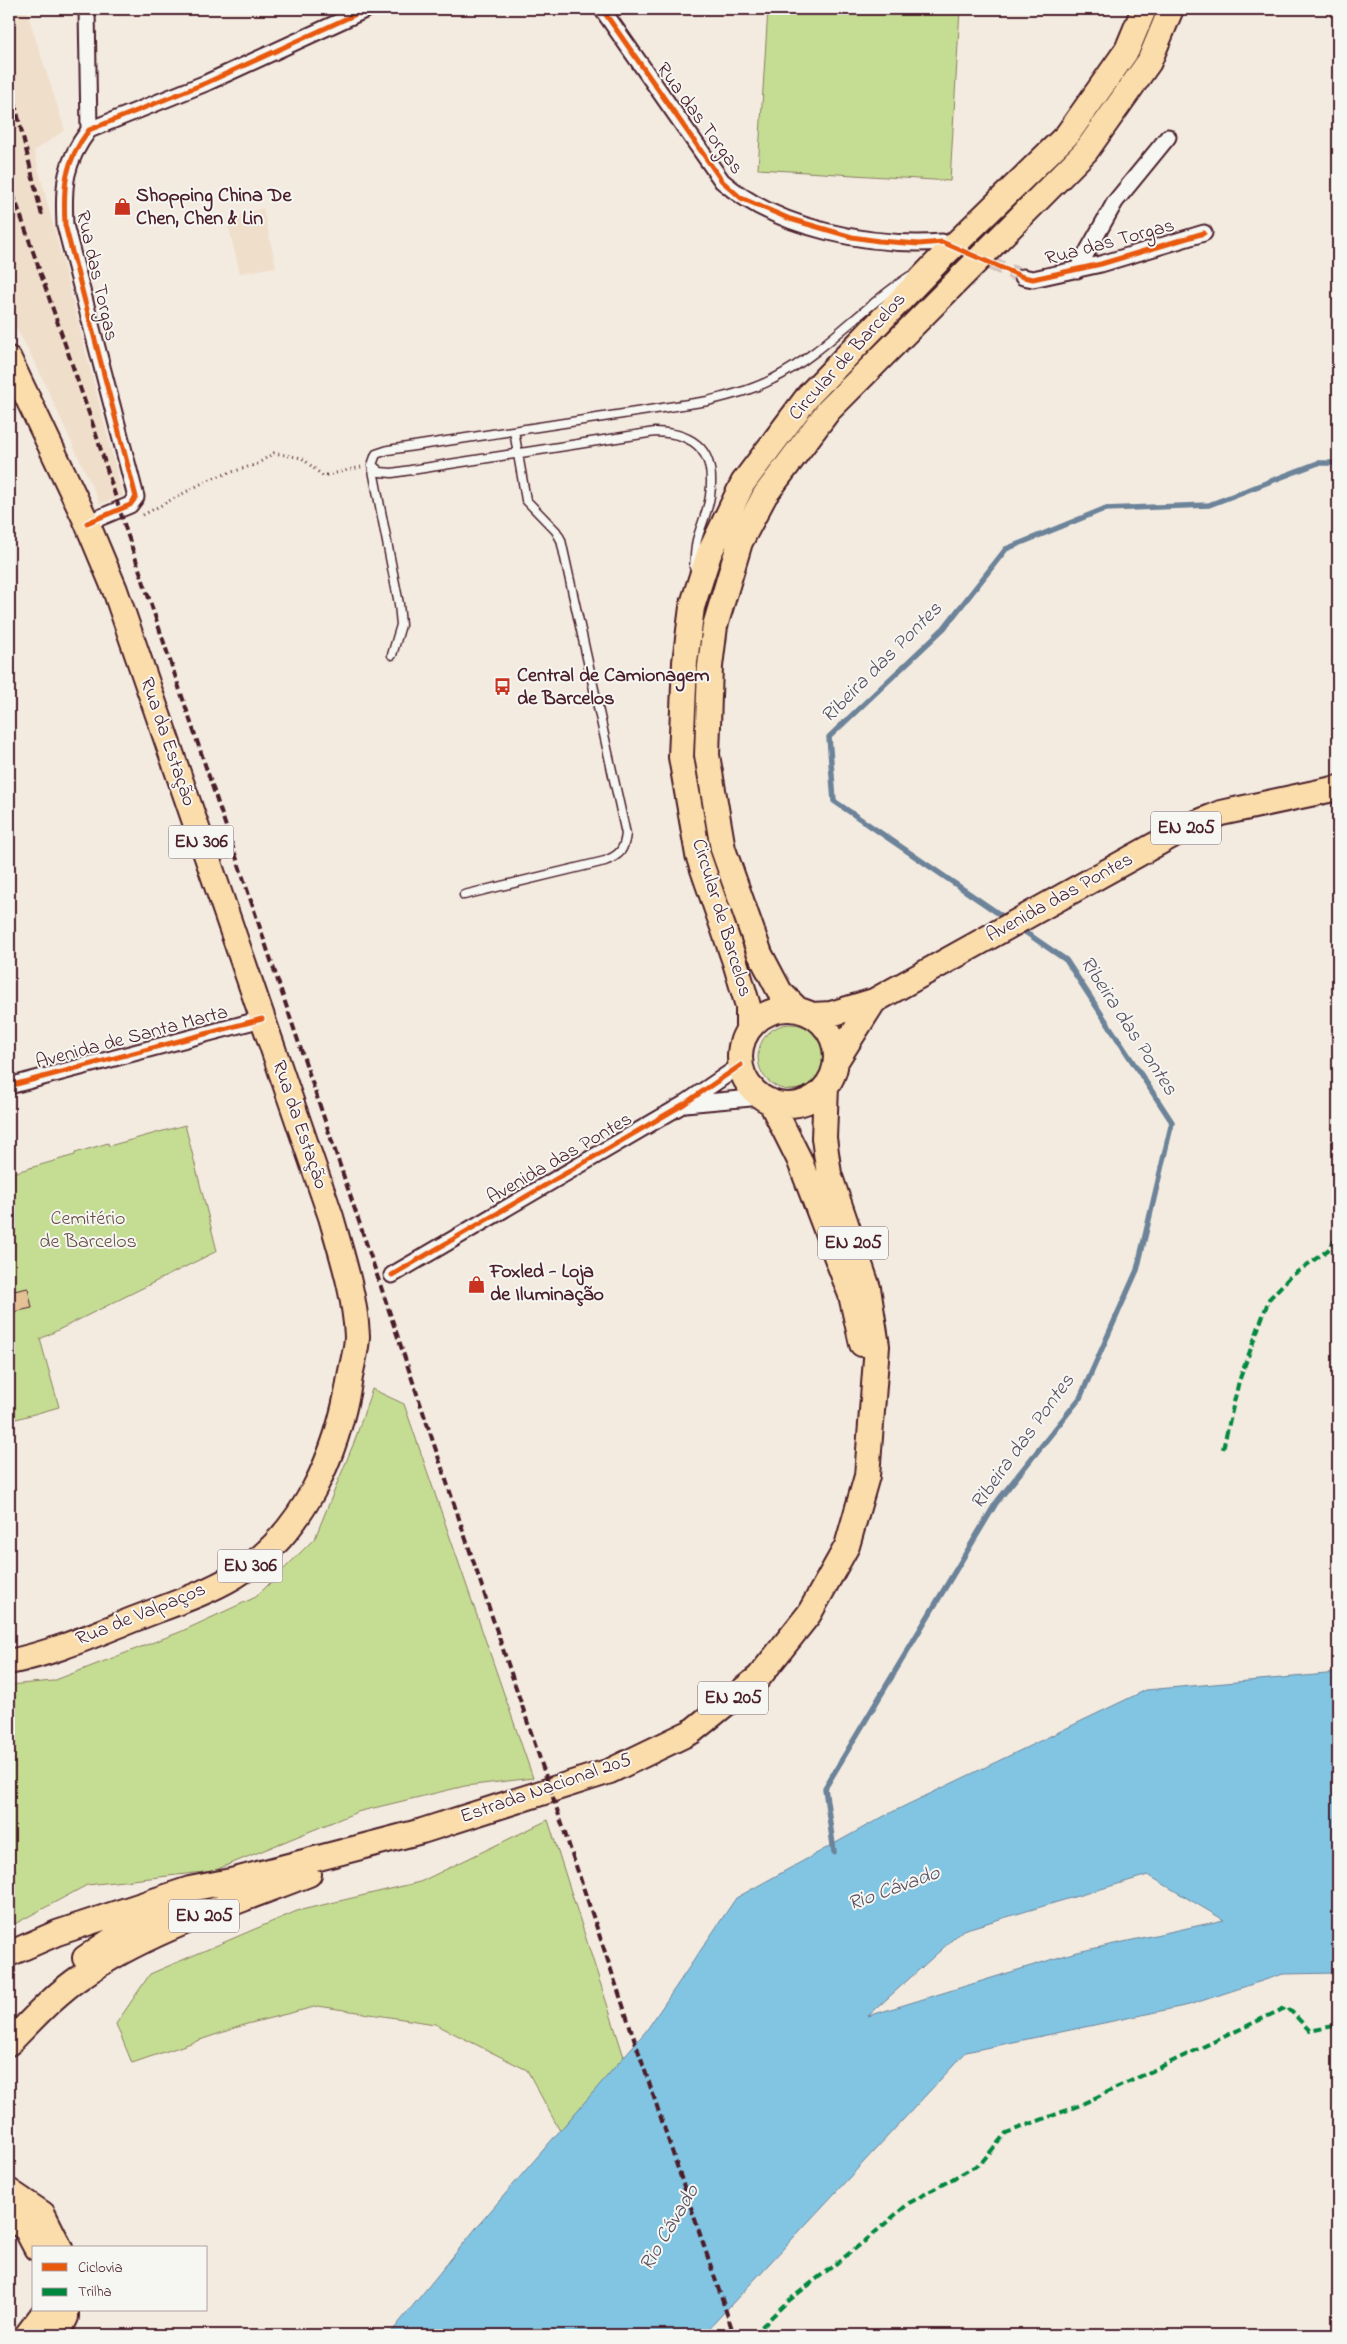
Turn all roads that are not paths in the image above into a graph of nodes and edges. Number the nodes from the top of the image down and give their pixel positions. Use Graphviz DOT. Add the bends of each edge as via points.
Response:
graph roads {
  1 [pos="87,9"];
  2 [pos="367,9"];
  3 [pos="602,9"];
  4 [pos="1144,9"];
  5 [pos="1171,9"];
  6 [pos="89,130"];
  7 [pos="1168,137"];
  8 [pos="1204,233"];
  9 [pos="943,248"];
  10 [pos="1077,270"];
  11 [pos="1023,277"];
  12 [pos="9,359"];
  13 [pos="514,431"];
  14 [pos="518,454"];
  15 [pos="372,465"];
  16 [pos="87,523"];
  17 [pos="692,607"];
  18 [pos="392,655"];
  19 [pos="1338,788"];
  20 [pos="464,895"];
  21 [pos="874,1001"];
  22 [pos="805,1013"];
  23 [pos="262,1019"];
  24 [pos="748,1030"];
  25 [pos="836,1061"];
  26 [pos="741,1065"];
  27 [pos="9,1086"];
  28 [pos="826,1086"];
  29 [pos="766,1099"];
  30 [pos="684,1104"];
  31 [pos="392,1274"];
  32 [pos="357,1337"];
  33 [pos="874,1401"];
  34 [pos="9,1662"];
  35 [pos="422,1831"];
  36 [pos="231,1881"];
  37 [pos="9,1954"];
  38 [pos="9,2021"];
  39 [pos="9,2043"];
  40 [pos="9,2191"];
  41 [pos="9,2217"];
  42 [pos="35,2246"];
  43 [pos="59,2246"];
  44 [pos="44,2312"];
  45 [pos="66,2312"];
  46 [pos="27,2335"];
  47 [pos="58,2335"];
  1 -- 6 [label="street"];
  2 -- 6 [label="street" via="206,83"];
  3 -- 9 [label="street, Rua das Torgas" via="722,181 741,198 790,220 852,237"];
  4 -- 9 [label="main road, Circular de Barcelos" via="1127,50 1066,135"];
  5 -- 22 [label="main road, Circular de Barcelos" via="1149,62 1086,151 828,411 765,495 740,542 715,626 706,755 723,849 760,954 780,992"];
  6 -- 16 [label="street, Rua das Torgas" via="76,147 67,174 63,191 65,225 135,500 128,507"];
  7 -- 10 [label="street, Rua das Torgas" via="1115,202"];
  8 -- 10 [label="street, Rua das Torgas"];
  9 -- 13 [label="lane" via="807,358 742,392 708,401"];
  9 -- 17 [label="main road, Circular de Barcelos" via="809,395 743,483 709,554"];
  10 -- 11 [label="street, Rua das Torgas" via="1033,279"];
  12 -- 16 [label="main road, Rua da Estação / EN 306"];
  13 -- 14 [label="lane"];
  13 -- 15 [label="lane" via="388,450 376,454"];
  14 -- 15 [label="lane" via="392,473 380,472"];
  14 -- 17 [label="lane" via="655,432 689,438 700,447 708,460 710,497 697,540"];
  14 -- 20 [label="lane" via="526,500 561,540 626,834 618,855 606,860"];
  15 -- 18 [label="lane" via="399,604 400,624"];
  16 -- 23 [label="main road, Rua da Estação / EN 306" via="115,590"];
  17 -- 24 [label="main road, Circular de Barcelos" via="685,662 682,757 698,855 748,1006"];
  19 -- 21 [label="main road, Avenida das Pontes / EN 205" via="1254,805 1189,826"];
  21 -- 22 [label="main road, Avenida das Pontes / EN 205" via="831,1014"];
  21 -- 25 [label="main road, Avenida das Pontes / EN 205"];
  22 -- 24 [label="main road, EN 205" via="784,1010 770,1013"];
  22 -- 25 [label="main road" via="822,1024 830,1035"];
  23 -- 27 [label="street, Avenida de Santa Marta"];
  23 -- 32 [label="main road, Rua da Estação / EN 306" via="331,1218 350,1286"];
  24 -- 26 [label="main road" via="740,1053"];
  25 -- 28 [label="main road, EN 205"];
  26 -- 29 [label="main road, EN 205" via="745,1078"];
  26 -- 30 [label="street, Avenida das Pontes"];
  28 -- 29 [label="main road" via="804,1102 791,1104"];
  28 -- 33 [label="main road, Estrada Nacional 205 / EN 205" via="824,1138 829,1174 868,1288 877,1346"];
  29 -- 30 [label="street, Avenida das Pontes"];
  29 -- 33 [label="main road, Estrada Nacional 205 / EN 205" via="800,1160 851,1295"];
  30 -- 31 [label="street, Avenida das Pontes"];
  32 -- 34 [label="main road, Rua de Valpaços / EN 306" via="346,1404 321,1478 284,1535 263,1556 235,1576 205,1591 99,1633"];
  33 -- 35 [label="main road, Estrada Nacional 205 / EN 205" via="867,1476 846,1546 810,1614 759,1677 691,1732 610,1771"];
  35 -- 36 [label="main road, Estrada Nacional 205 / EN 205"];
  35 -- 39 [label="main road, Estrada Nacional 205 / EN 205" via="140,1942 82,1976"];
  36 -- 37 [label="main road, EN 205" via="190,1889 57,1933"];
  36 -- 38 [label="main road" via="128,1929 51,1981"];
  40 -- 43 [label="main road" via="43,2214"];
  41 -- 42 [label="main road" via="26,2229"];
  44 -- 46 [label="main road"];
  45 -- 47 [label="main road"];
}
